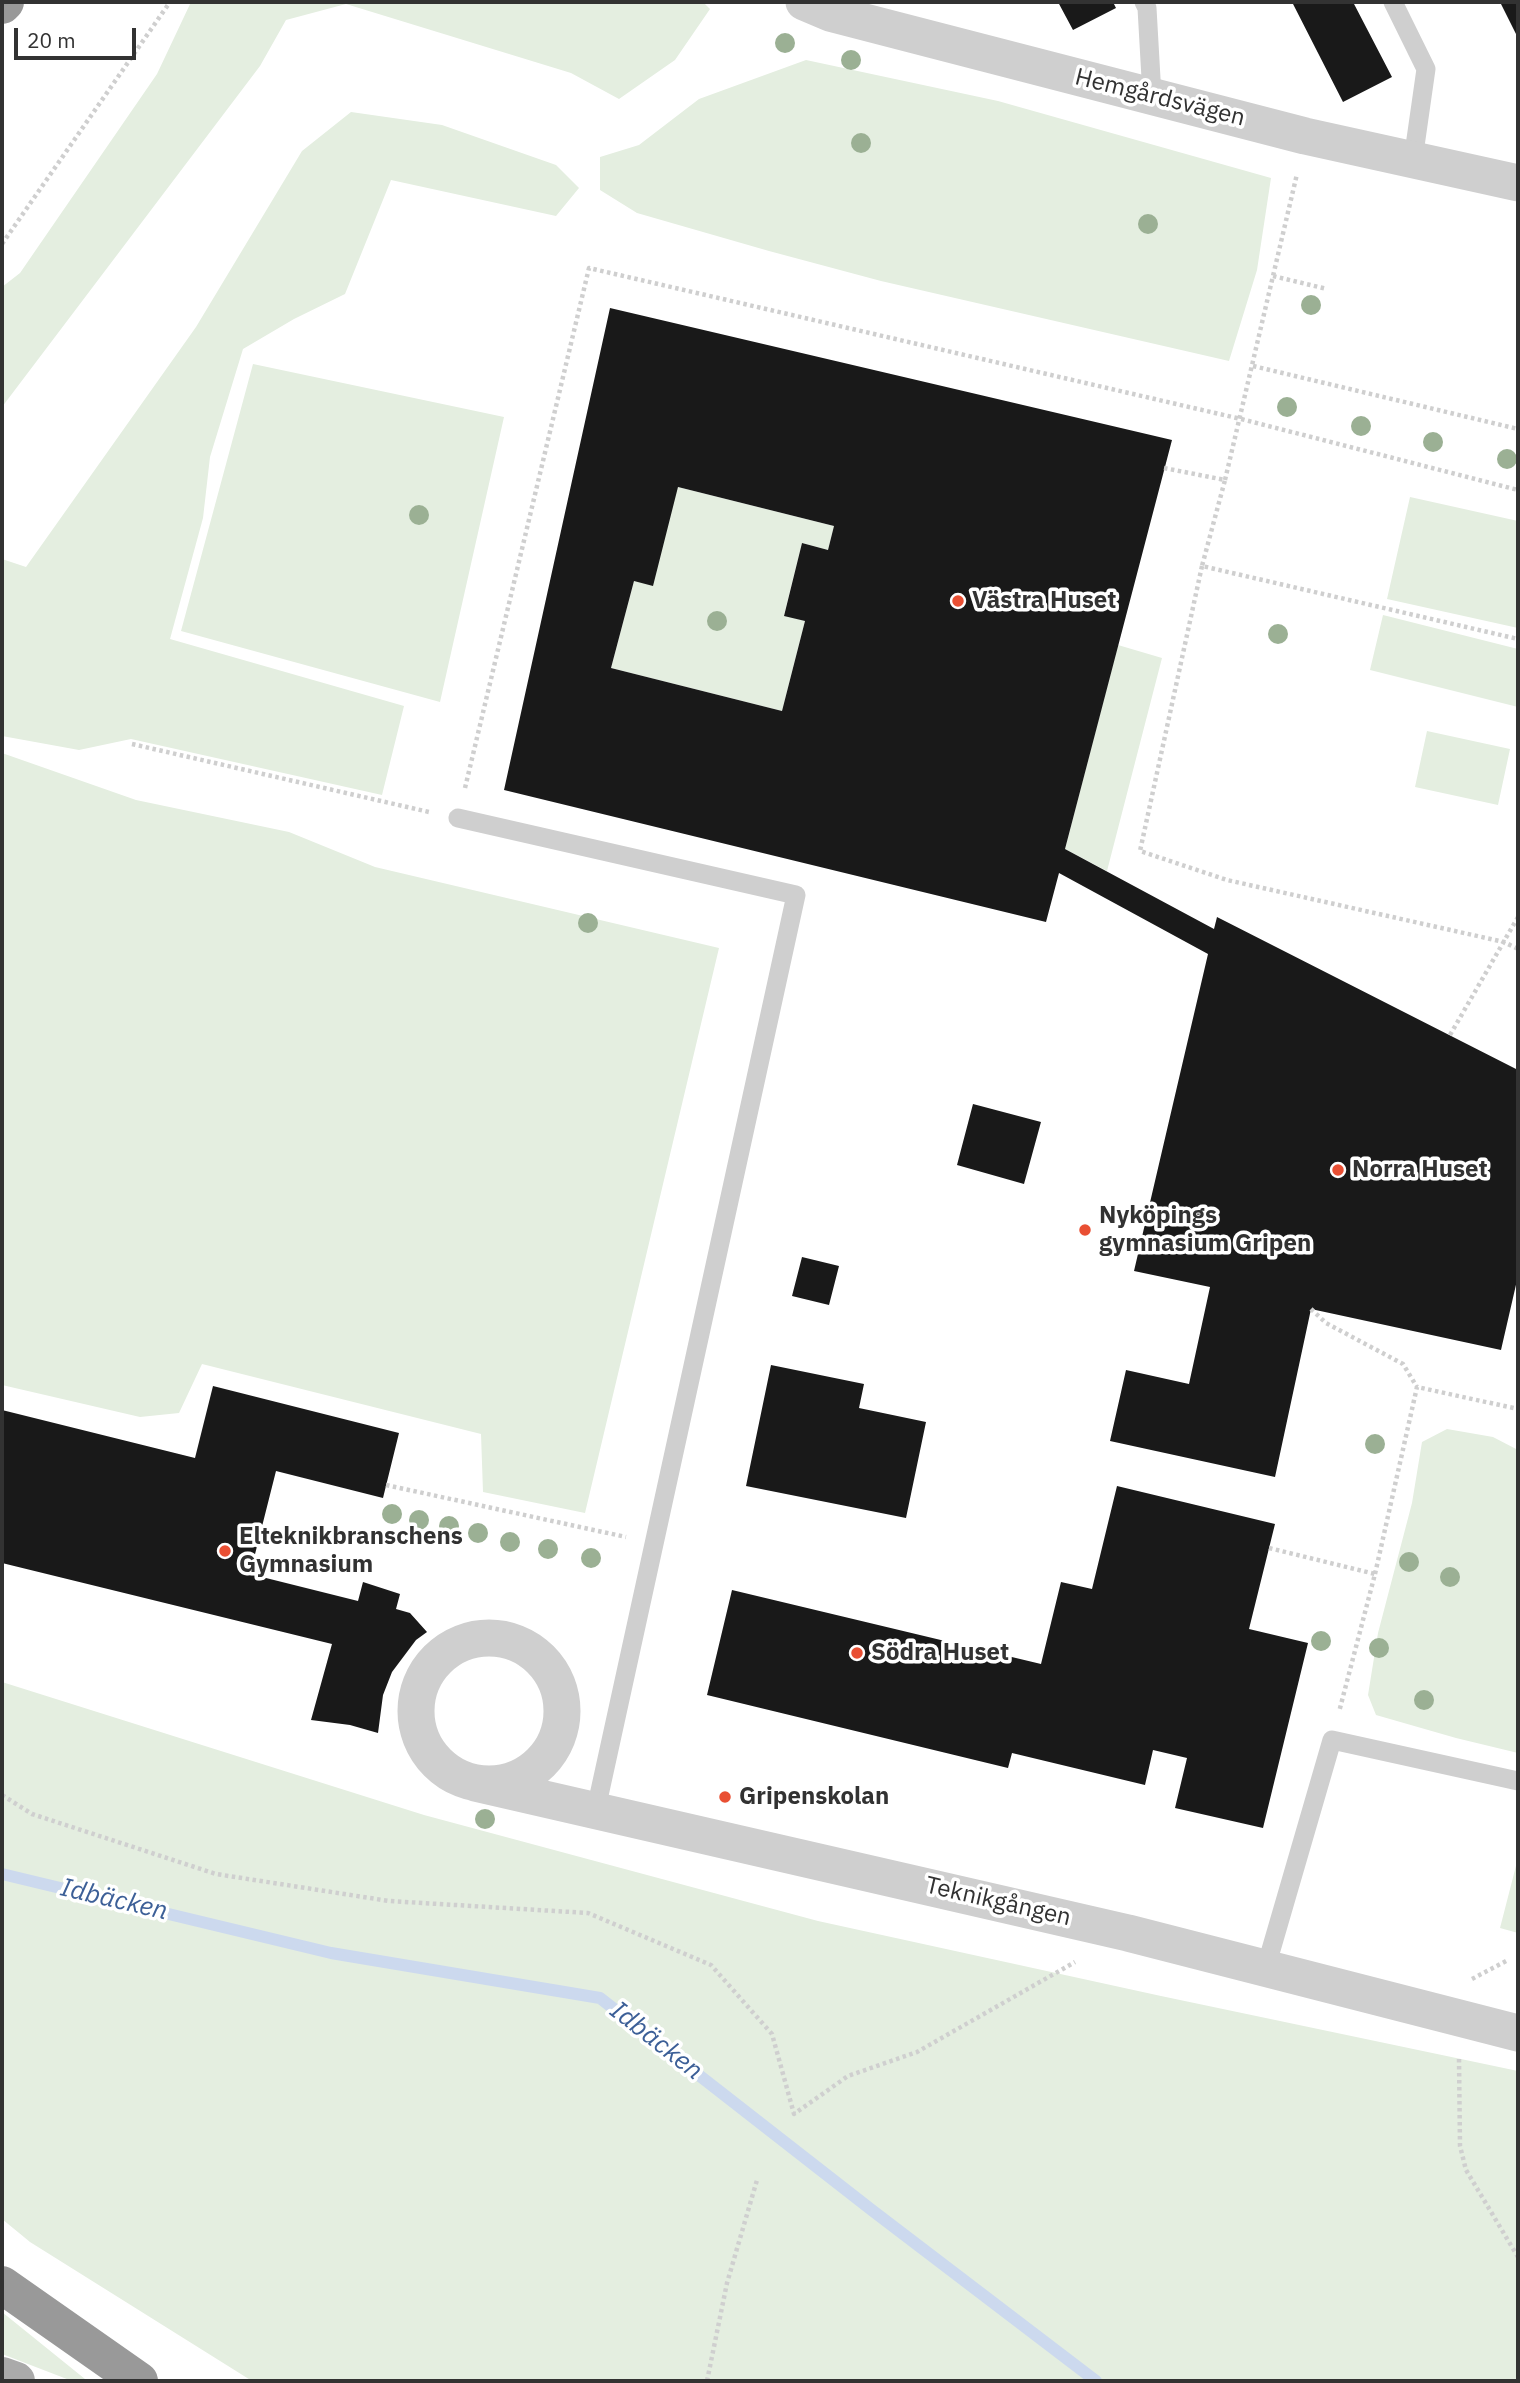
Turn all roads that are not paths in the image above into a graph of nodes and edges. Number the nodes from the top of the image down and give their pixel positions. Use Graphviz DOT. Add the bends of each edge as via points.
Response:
graph roads {
  1 [pos="1144,2"];
  2 [pos="1393,2"];
  3 [pos="823,6"];
  4 [pos="1152,96"];
  5 [pos="1413,160"];
  6 [pos="1518,183"];
  7 [pos="458,818"];
  8 [pos="1518,1781"];
  9 [pos="475,1783"];
  10 [pos="596,1809"];
  11 [pos="1266,1967"];
  12 [pos="1518,2033"];
  13 [pos="2,2285"];
  14 [pos="2,2376"];
  15 [pos="16,2381"];
  16 [pos="139,2381"];
  1 -- 4 [label="lane"];
  2 -- 5 [label="lane" via="1426,69"];
  3 -- 4 [label="street, Hemgårdsvägen"];
  4 -- 5 [label="street, Hemgårdsvägen"];
  5 -- 6 [label="street, Hemgårdsvägen"];
  7 -- 10 [label="lane" via="796,895"];
  8 -- 11 [label="lane" via="1332,1740"];
  9 -- 10 [label="street, Teknikgången"];
  10 -- 11 [label="street, Teknikgången"];
  11 -- 12 [label="street, Teknikgången"];
  13 -- 16 [label="highway"];
  14 -- 15 [label="main road"];
}
